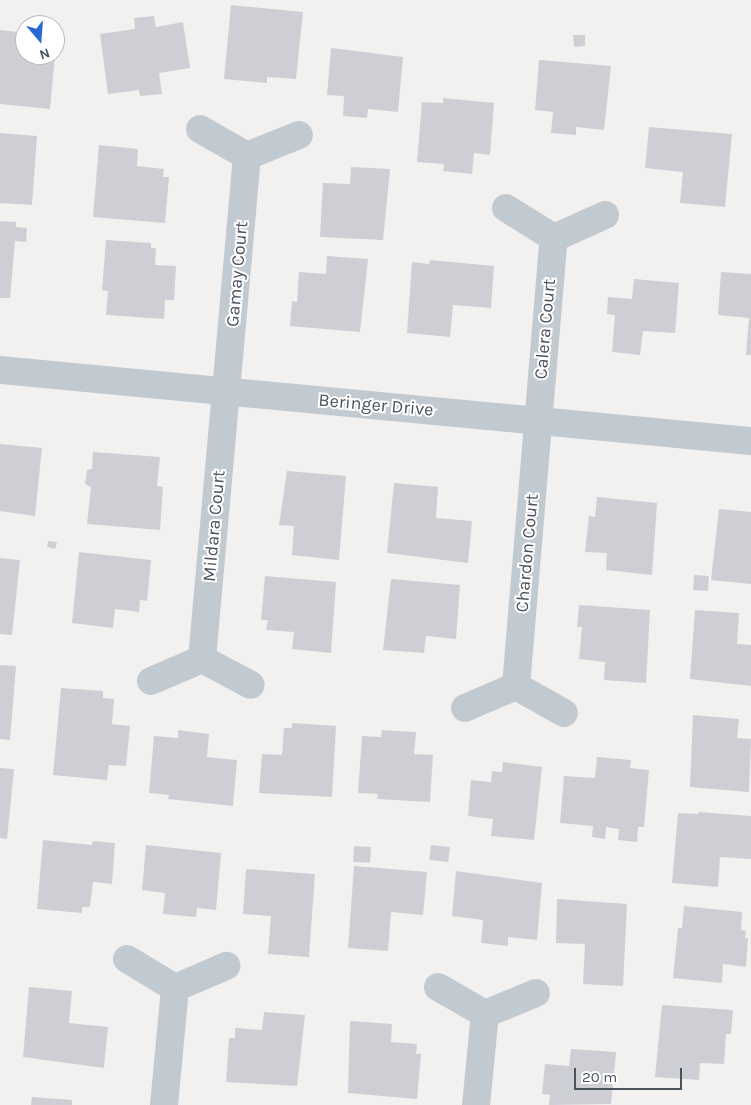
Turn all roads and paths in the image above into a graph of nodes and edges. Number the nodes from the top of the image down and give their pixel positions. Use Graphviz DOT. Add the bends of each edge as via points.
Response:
graph roads {
  1 [pos="200,129"];
  2 [pos="299,135"];
  3 [pos="247,156"];
  4 [pos="506,208"];
  5 [pos="605,215"];
  6 [pos="554,238"];
  7 [pos="0,370"];
  8 [pos="226,392"];
  9 [pos="537,420"];
  10 [pos="751,441"];
  11 [pos="202,659"];
  12 [pos="151,680"];
  13 [pos="251,685"];
  14 [pos="516,686"];
  15 [pos="465,708"];
  16 [pos="564,713"];
  17 [pos="127,960"];
  18 [pos="226,966"];
  19 [pos="438,987"];
  20 [pos="175,988"];
  21 [pos="536,993"];
  22 [pos="485,1014"];
  23 [pos="164,1105"];
  24 [pos="476,1105"];
  1 -- 3 [label="street"];
  2 -- 3 [label="street"];
  3 -- 8 [label="street, Gamay Court"];
  4 -- 6 [label="street"];
  5 -- 6 [label="street"];
  6 -- 9 [label="street, Calera Court"];
  7 -- 8 [label="street, Beringer Drive"];
  8 -- 9 [label="street, Beringer Drive"];
  8 -- 11 [label="street, Mildara Court"];
  9 -- 10 [label="street, Beringer Drive"];
  9 -- 14 [label="street, Chardon Court"];
  11 -- 12 [label="street"];
  11 -- 13 [label="street"];
  14 -- 15 [label="street"];
  14 -- 16 [label="street"];
  17 -- 20 [label="street"];
  18 -- 20 [label="street"];
  19 -- 22 [label="street"];
  20 -- 23 [label="street"];
  21 -- 22 [label="street"];
  22 -- 24 [label="street"];
}
